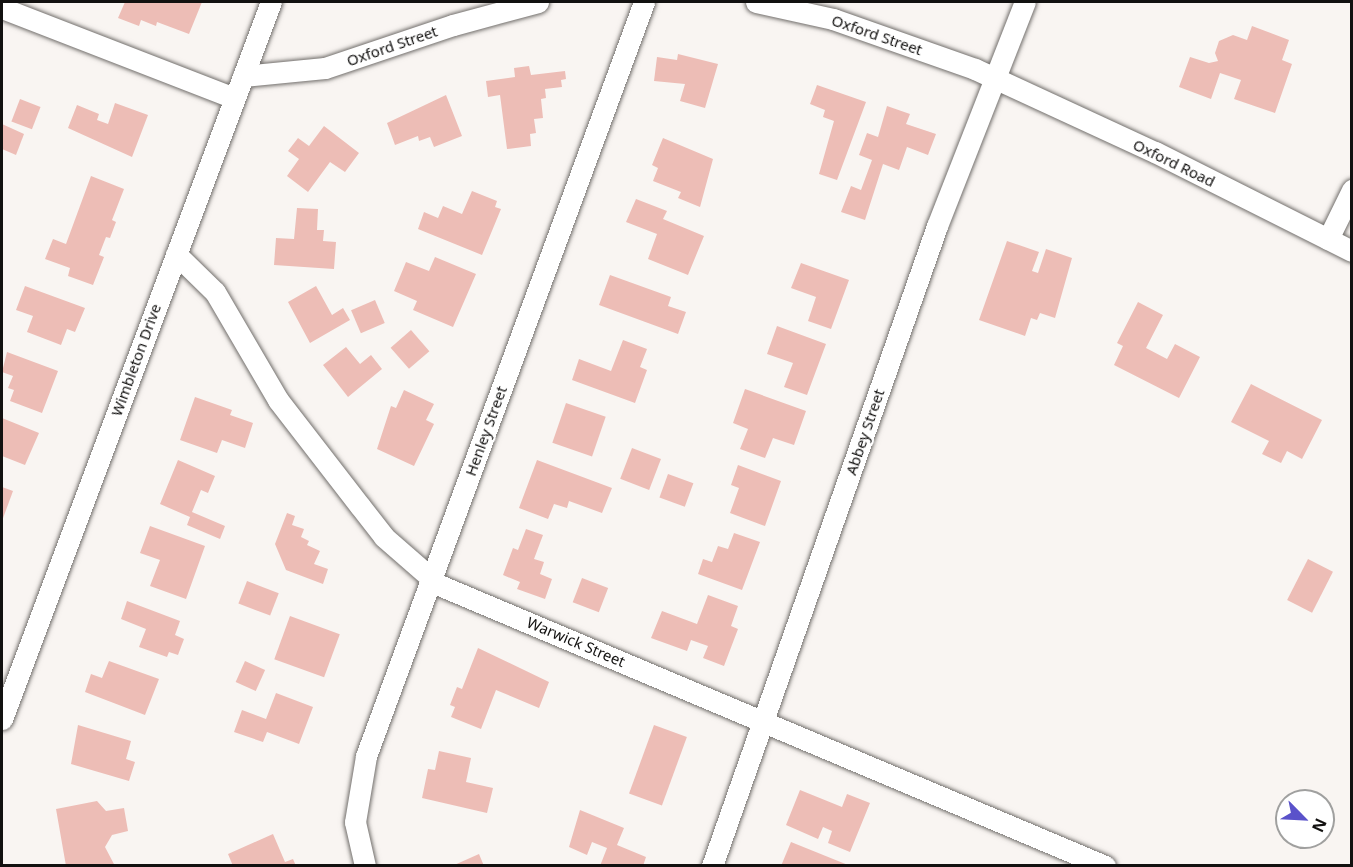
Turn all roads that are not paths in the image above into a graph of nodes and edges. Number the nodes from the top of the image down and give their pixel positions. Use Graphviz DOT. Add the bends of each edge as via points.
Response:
graph roads {
  1 [pos="271,2"];
  2 [pos="538,2"];
  3 [pos="644,2"];
  4 [pos="756,2"];
  5 [pos="1025,2"];
  6 [pos="2,8"];
  7 [pos="243,75"];
  8 [pos="994,80"];
  9 [pos="234,98"];
  10 [pos="1352,190"];
  11 [pos="1328,239"];
  12 [pos="1352,251"];
  13 [pos="176,254"];
  14 [pos="430,578"];
  15 [pos="2,719"];
  16 [pos="764,722"];
  17 [pos="1093,863"];
  18 [pos="365,866"];
  19 [pos="712,866"];
  1 -- 7 [label="street, Wimbleton Drive"];
  2 -- 7 [label="street, Oxford Street" via="453,25 325,68"];
  3 -- 14 [label="street, Henley Street"];
  4 -- 8 [label="street, Oxford Street" via="844,22"];
  5 -- 8 [label="street, Abbey Street"];
  6 -- 9 [label="street"];
  7 -- 9 [label="street, Wimbleton Drive"];
  8 -- 11 [label="street, Oxford Road" via="1155,152"];
  8 -- 16 [label="street, Abbey Street" via="938,226"];
  9 -- 13 [label="street, Wimbleton Drive"];
  10 -- 11 [label="street"];
  11 -- 12 [label="street, Oxford Road"];
  13 -- 14 [label="street, Warwick Street" via="215,292 260,372 313,447 384,537"];
  13 -- 15 [label="street, Wimbleton Drive"];
  14 -- 16 [label="street, Warwick Street" via="449,590"];
  14 -- 18 [label="street, Henley Street" via="366,756 355,822"];
  16 -- 17 [label="street, Warwick Street"];
  16 -- 19 [label="street, Abbey Street"];
}
